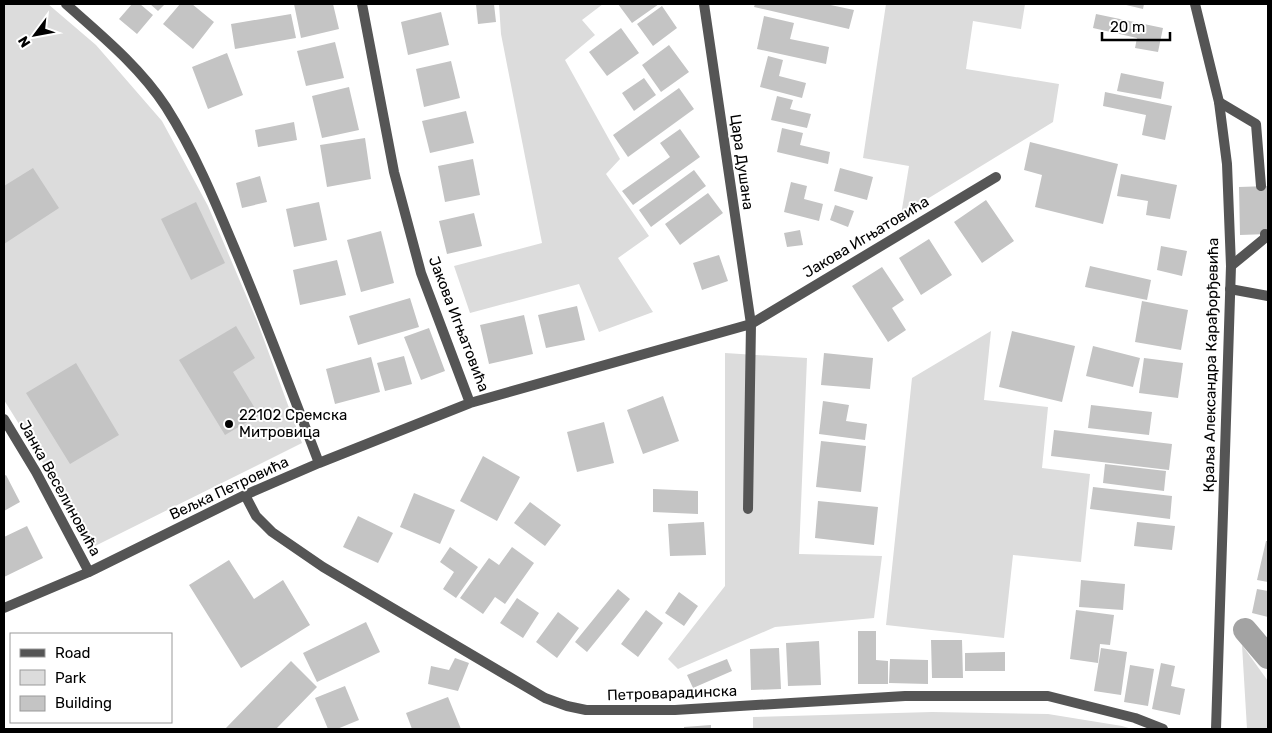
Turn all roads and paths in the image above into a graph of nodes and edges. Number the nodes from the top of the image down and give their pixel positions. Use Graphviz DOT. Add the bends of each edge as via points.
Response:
graph roads {
  1 [pos="66,4"];
  2 [pos="362,4"];
  3 [pos="704,4"];
  4 [pos="1195,4"];
  5 [pos="1219,102"];
  6 [pos="996,177"];
  7 [pos="1261,186"];
  8 [pos="1265,234"];
  9 [pos="1231,266"];
  10 [pos="1230,288"];
  11 [pos="1268,296"];
  12 [pos="750,324"];
  13 [pos="470,403"];
  14 [pos="4,419"];
  15 [pos="319,463"];
  16 [pos="245,495"];
  17 [pos="748,509"];
  18 [pos="89,572"];
  19 [pos="4,608"];
  20 [pos="1163,729"];
  21 [pos="1216,729"];
  1 -- 15 [label="street" via="144,78 184,140 207,184 262,314"];
  2 -- 13 [label="street, Јакова Игњатовића" via="394,172 416,254"];
  3 -- 12 [label="street, Цара Душана"];
  4 -- 5 [label="street, Краља Александра Карађорђевића"];
  5 -- 7 [label="street" via="1256,124"];
  5 -- 9 [label="street, Краља Александра Карађорђевића" via="1227,164"];
  6 -- 12 [label="street, Јакова Игњатовића"];
  8 -- 9 [label="street" via="1265,238"];
  9 -- 10 [label="street, Краља Александра Карађорђевића"];
  10 -- 11 [label="street"];
  10 -- 21 [label="street, Краља Александра Карађорђевића"];
  12 -- 13 [label="street, Јакова Игњатовића"];
  12 -- 17 [label="street"];
  13 -- 15 [label="street, Вељка Петровића"];
  14 -- 18 [label="street, Јанка Веселиновића"];
  15 -- 16 [label="street, Вељка Петровића"];
  16 -- 18 [label="street, Вељка Петровића"];
  16 -- 20 [label="street, Петроварадинска" via="256,516 272,532 323,567 546,698 567,706 586,710 675,710 905,696 1048,696 1135,718"];
  18 -- 19 [label="street, Вељка Петровића"];
}
